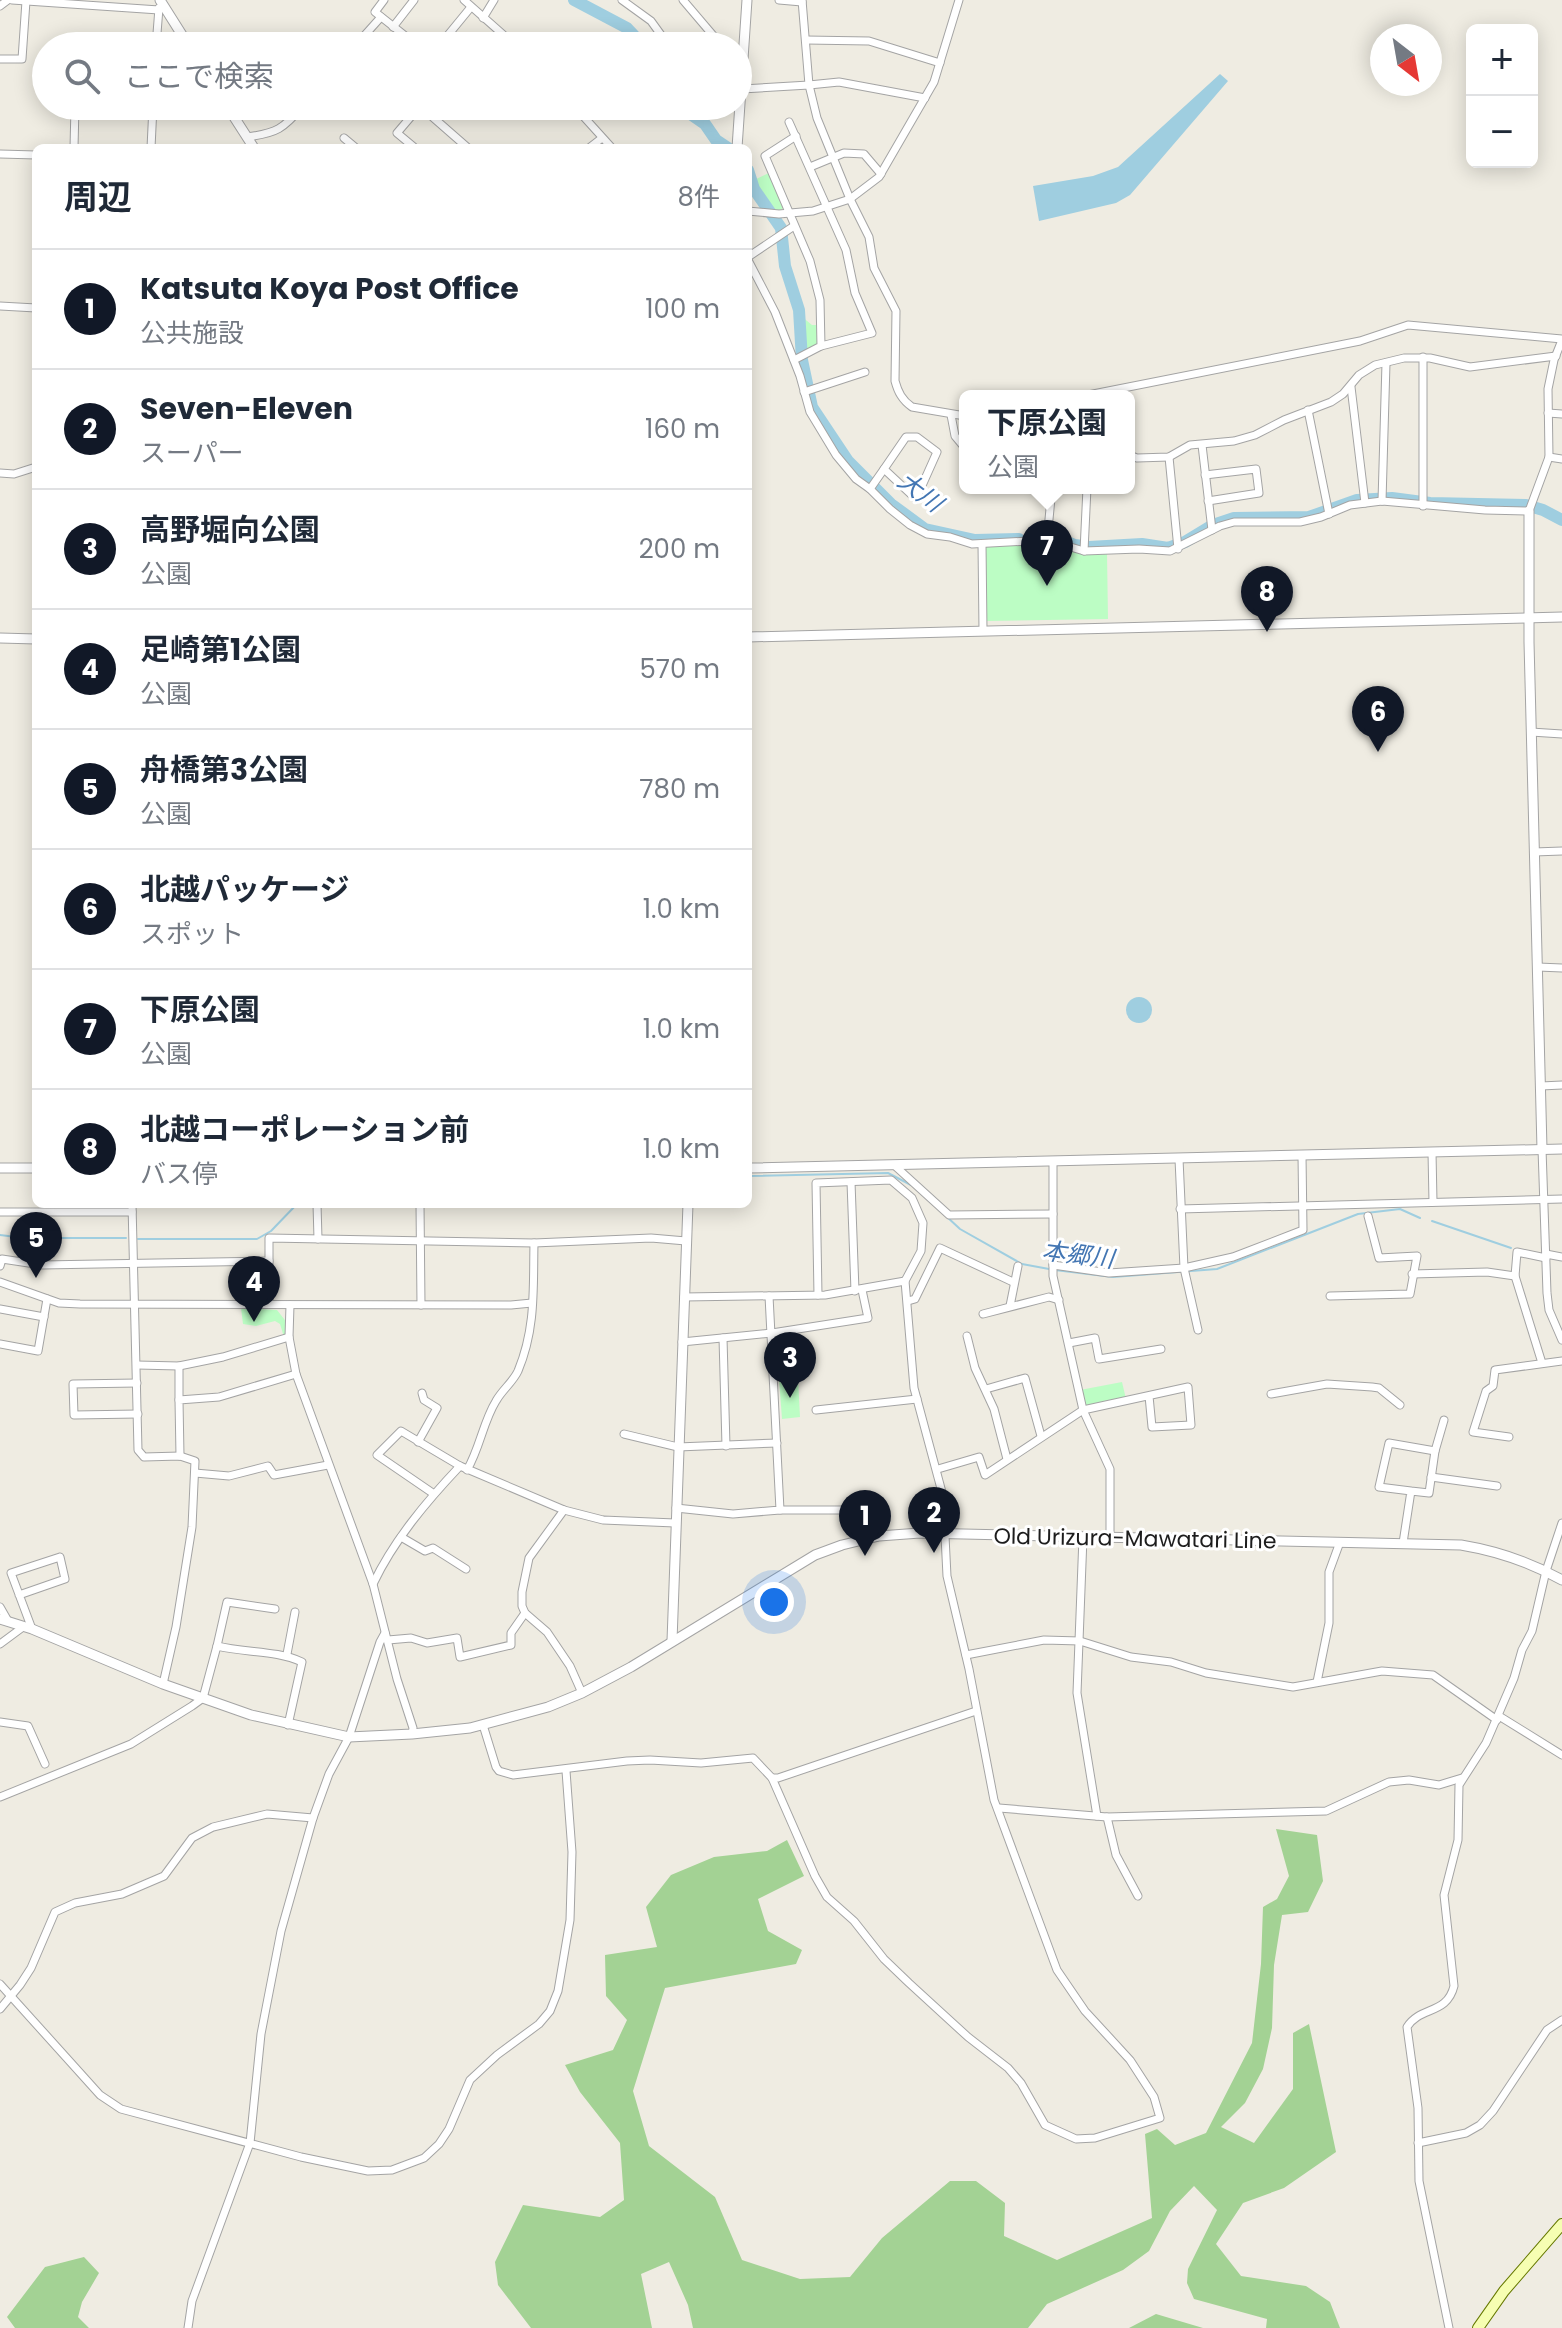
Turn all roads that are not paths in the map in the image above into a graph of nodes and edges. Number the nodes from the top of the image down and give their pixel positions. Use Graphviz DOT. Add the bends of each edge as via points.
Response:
graph roads {
  1 [pos="10,0"];
  2 [pos="384,0"];
  3 [pos="414,0"];
  4 [pos="464,0"];
  5 [pos="494,0"];
  6 [pos="622,0"];
  7 [pos="643,0"];
  8 [pos="747,0"];
  9 [pos="779,0"];
  10 [pos="959,0"];
  11 [pos="26,1"];
  12 [pos="685,1"];
  13 [pos="802,1"];
  14 [pos="160,3"];
  15 [pos="0,6"];
  16 [pos="471,7"];
  17 [pos="635,9"];
  18 [pos="381,17"];
  19 [pos="483,18"];
  20 [pos="393,27"];
  21 [pos="157,32"];
  22 [pos="180,32"];
  23 [pos="368,32"];
  24 [pos="400,32"];
  25 [pos="450,32"];
  26 [pos="500,32"];
  27 [pos="659,32"];
  28 [pos="710,32"];
  29 [pos="745,32"];
  30 [pos="806,40"];
  31 [pos="0,59"];
  32 [pos="940,63"];
  33 [pos="809,85"];
  34 [pos="752,88"];
  35 [pos="925,98"];
  36 [pos="75,120"];
  37 [pos="152,120"];
  38 [pos="236,120"];
  39 [pos="291,120"];
  40 [pos="408,120"];
  41 [pos="436,120"];
  42 [pos="586,120"];
  43 [pos="739,120"];
  44 [pos="789,122"];
  45 [pos="796,136"];
  46 [pos="247,137"];
  47 [pos="344,138"];
  48 [pos="602,138"];
  49 [pos="74,144"];
  50 [pos="151,144"];
  51 [pos="251,144"];
  52 [pos="351,144"];
  53 [pos="410,144"];
  54 [pos="463,144"];
  55 [pos="594,144"];
  56 [pos="608,144"];
  57 [pos="737,144"];
  58 [pos="0,154"];
  59 [pos="32,155"];
  60 [pos="833,157"];
  61 [pos="810,167"];
  62 [pos="881,174"];
  63 [pos="850,199"];
  64 [pos="827,207"];
  65 [pos="752,211"];
  66 [pos="789,213"];
  67 [pos="792,227"];
  68 [pos="752,256"];
  69 [pos="752,266"];
  70 [pos="0,306"];
  71 [pos="32,308"];
  72 [pos="1562,340"];
  73 [pos="821,346"];
  74 [pos="1556,356"];
  75 [pos="799,357"];
  76 [pos="1423,357"];
  77 [pos="1386,363"];
  78 [pos="865,372"];
  79 [pos="1351,387"];
  80 [pos="1113,390"];
  81 [pos="804,392"];
  82 [pos="1308,410"];
  83 [pos="1548,413"];
  84 [pos="1562,414"];
  85 [pos="951,415"];
  86 [pos="959,416"];
  87 [pos="959,441"];
  88 [pos="1202,445"];
  89 [pos="1135,457"];
  90 [pos="1169,457"];
  91 [pos="1549,457"];
  92 [pos="1562,459"];
  93 [pos="32,468"];
  94 [pos="884,469"];
  95 [pos="0,473"];
  96 [pos="1205,475"];
  97 [pos="870,488"];
  98 [pos="1052,494"];
  99 [pos="1087,494"];
  100 [pos="1382,498"];
  101 [pos="1365,500"];
  102 [pos="1208,501"];
  103 [pos="1424,502"];
  104 [pos="1530,510"];
  105 [pos="1328,511"];
  106 [pos="1211,526"];
  107 [pos="1048,537"];
  108 [pos="982,544"];
  109 [pos="1178,545"];
  110 [pos="1084,547"];
  111 [pos="1562,617"];
  112 [pos="1530,618"];
  113 [pos="983,630"];
  114 [pos="752,637"];
  115 [pos="0,638"];
  116 [pos="32,639"];
  117 [pos="1531,732"];
  118 [pos="1562,734"];
  119 [pos="1562,851"];
  120 [pos="1534,852"];
  121 [pos="1538,967"];
  122 [pos="1562,968"];
  123 [pos="1562,1085"];
  124 [pos="1541,1086"];
  125 [pos="1542,1149"];
  126 [pos="1562,1149"];
  127 [pos="1432,1152"];
  128 [pos="1302,1155"];
  129 [pos="1179,1159"];
  130 [pos="1053,1161"];
  131 [pos="894,1165"];
  132 [pos="0,1168"];
  133 [pos="32,1168"];
  134 [pos="752,1168"];
  135 [pos="902,1172"];
  136 [pos="851,1182"];
  137 [pos="897,1183"];
  138 [pos="1545,1199"];
  139 [pos="1562,1199"];
  140 [pos="1433,1202"];
  141 [pos="1303,1206"];
  142 [pos="132,1208"];
  143 [pos="317,1208"];
  144 [pos="420,1208"];
  145 [pos="688,1208"];
  146 [pos="1180,1209"];
  147 [pos="0,1212"];
  148 [pos="1053,1214"];
  149 [pos="1368,1216"];
  150 [pos="318,1239"];
  151 [pos="421,1241"];
  152 [pos="686,1241"];
  153 [pos="534,1243"];
  154 [pos="1546,1256"];
  155 [pos="1562,1257"];
  156 [pos="269,1261"];
  157 [pos="132,1263"];
  158 [pos="1053,1265"];
  159 [pos="0,1266"];
  160 [pos="1018,1266"];
  161 [pos="1185,1272"];
  162 [pos="1412,1274"];
  163 [pos="1515,1276"];
  164 [pos="905,1281"];
  165 [pos="0,1282"];
  166 [pos="1013,1282"];
  167 [pos="858,1290"];
  168 [pos="818,1295"];
  169 [pos="769,1296"];
  170 [pos="1330,1296"];
  171 [pos="684,1297"];
  172 [pos="47,1299"];
  173 [pos="1059,1300"];
  174 [pos="908,1301"];
  175 [pos="532,1303"];
  176 [pos="133,1304"];
  177 [pos="269,1304"];
  178 [pos="290,1305"];
  179 [pos="421,1305"];
  180 [pos="1010,1306"];
  181 [pos="0,1309"];
  182 [pos="983,1314"];
  183 [pos="44,1317"];
  184 [pos="1198,1330"];
  185 [pos="772,1333"];
  186 [pos="967,1336"];
  187 [pos="289,1337"];
  188 [pos="723,1338"];
  189 [pos="1562,1340"];
  190 [pos="682,1342"];
  191 [pos="1069,1343"];
  192 [pos="0,1344"];
  193 [pos="1161,1349"];
  194 [pos="1562,1361"];
  195 [pos="1542,1363"];
  196 [pos="137,1365"];
  197 [pos="179,1366"];
  198 [pos="296,1374"];
  199 [pos="137,1383"];
  200 [pos="986,1389"];
  201 [pos="422,1393"];
  202 [pos="1271,1394"];
  203 [pos="1149,1396"];
  204 [pos="917,1399"];
  205 [pos="179,1400"];
  206 [pos="1400,1405"];
  207 [pos="816,1410"];
  208 [pos="1083,1410"];
  209 [pos="138,1414"];
  210 [pos="1444,1420"];
  211 [pos="624,1434"];
  212 [pos="1041,1436"];
  213 [pos="1509,1437"];
  214 [pos="418,1442"];
  215 [pos="777,1443"];
  216 [pos="726,1446"];
  217 [pos="678,1447"];
  218 [pos="1435,1451"];
  219 [pos="180,1456"];
  220 [pos="1007,1459"];
  221 [pos="328,1465"];
  222 [pos="464,1468"];
  223 [pos="938,1469"];
  224 [pos="195,1473"];
  225 [pos="1431,1477"];
  226 [pos="1497,1486"];
  227 [pos="1411,1491"];
  228 [pos="434,1494"];
  229 [pos="676,1508"];
  230 [pos="564,1510"];
  231 [pos="780,1510"];
  232 [pos="675,1523"];
  233 [pos="1562,1523"];
  234 [pos="946,1534"];
  235 [pos="401,1537"];
  236 [pos="877,1537"];
  237 [pos="1083,1537"];
  238 [pos="1110,1537"];
  239 [pos="1340,1542"];
  240 [pos="1403,1543"];
  241 [pos="466,1569"];
  242 [pos="1546,1571"];
  243 [pos="1562,1580"];
  244 [pos="373,1584"];
  245 [pos="19,1595"];
  246 [pos="0,1607"];
  247 [pos="275,1609"];
  248 [pos="295,1612"];
  249 [pos="525,1613"];
  250 [pos="4,1620"];
  251 [pos="28,1628"];
  252 [pos="387,1637"];
  253 [pos="672,1641"];
  254 [pos="1080,1641"];
  255 [pos="0,1644"];
  256 [pos="217,1646"];
  257 [pos="287,1654"];
  258 [pos="966,1655"];
  259 [pos="1317,1682"];
  260 [pos="163,1684"];
  261 [pos="582,1693"];
  262 [pos="203,1698"];
  263 [pos="976,1711"];
  264 [pos="1498,1718"];
  265 [pos="0,1722"];
  266 [pos="288,1725"];
  267 [pos="483,1725"];
  268 [pos="412,1734"];
  269 [pos="349,1737"];
  270 [pos="1562,1755"];
  271 [pos="45,1764"];
  272 [pos="566,1771"];
  273 [pos="1464,1777"];
  274 [pos="772,1778"];
  275 [pos="0,1797"];
  276 [pos="999,1808"];
  277 [pos="1097,1816"];
  278 [pos="1107,1817"];
  279 [pos="313,1818"];
  280 [pos="1138,1896"];
  281 [pos="0,1984"];
  282 [pos="12,1996"];
  283 [pos="0,2009"];
  284 [pos="1562,2020"];
  285 [pos="250,2143"];
  286 [pos="1418,2143"];
  287 [pos="1562,2224"];
  288 [pos="188,2328"];
  289 [pos="1449,2328"];
  290 [pos="1478,2328"];
  1 -- 11 [label="street"];
  1 -- 15 [label="street"];
  2 -- 18 [label="street" via="375,12"];
  3 -- 20 [label="street"];
  4 -- 16 [label="street"];
  5 -- 19 [label="street"];
  6 -- 17 [label="street"];
  7 -- 17 [label="street"];
  8 -- 29 [label="street"];
  9 -- 13 [label="street"];
  10 -- 32 [label="street"];
  11 -- 14 [label="street"];
  11 -- 31 [label="street" via="22,59"];
  12 -- 28 [label="street"];
  13 -- 30 [label="street"];
  14 -- 21 [label="street"];
  14 -- 22 [label="street"];
  16 -- 19 [label="street"];
  16 -- 25 [label="street"];
  17 -- 27 [label="street"];
  18 -- 20 [label="street"];
  18 -- 23 [label="street"];
  19 -- 26 [label="street"];
  20 -- 24 [label="street"];
  30 -- 32 [label="street" via="869,41"];
  30 -- 33 [label="street"];
  32 -- 35 [label="street"];
  33 -- 34 [label="street"];
  33 -- 35 [label="street" via="839,82"];
  33 -- 60 [label="street"];
  35 -- 62 [label="street"];
  36 -- 49 [label="street"];
  37 -- 50 [label="street"];
  38 -- 46 [label="street"];
  39 -- 46 [label="street" via="272,134"];
  40 -- 53 [label="street" via="397,133"];
  41 -- 54 [label="street"];
  42 -- 48 [label="street"];
  43 -- 57 [label="street"];
  44 -- 45 [label="street"];
  45 -- 61 [label="street"];
  45 -- 66 [label="street" via="765,156"];
  46 -- 51 [label="street"];
  47 -- 52 [label="street"];
  48 -- 55 [label="street"];
  48 -- 56 [label="street"];
  58 -- 59 [label="street"];
  60 -- 61 [label="street"];
  60 -- 62 [label="street" via="864,154"];
  60 -- 63 [label="street"];
  61 -- 64 [label="street"];
  62 -- 63 [label="street"];
  63 -- 64 [label="street"];
  63 -- 85 [label="street" via="869,237 874,268 896,311 897,388 912,407"];
  64 -- 66 [label="street"];
  64 -- 73 [label="street" via="872,333"];
  65 -- 66 [label="street"];
  66 -- 67 [label="street"];
  67 -- 68 [label="street"];
  67 -- 73 [label="street" via="810,261 820,300"];
  69 -- 75 [label="street"];
  70 -- 71 [label="street"];
  72 -- 74 [label="street"];
  72 -- 80 [label="street" via="1408,325 1360,341"];
  73 -- 75 [label="street"];
  74 -- 76 [label="street" via="1470,367"];
  74 -- 83 [label="street"];
  75 -- 81 [label="street"];
  76 -- 77 [label="street"];
  76 -- 103 [label="street"];
  77 -- 79 [label="street" via="1359,375"];
  77 -- 100 [label="street"];
  78 -- 81 [label="street"];
  79 -- 82 [label="street"];
  79 -- 101 [label="street"];
  81 -- 97 [label="street" via="810,412 845,468"];
  82 -- 88 [label="street" via="1255,435"];
  82 -- 105 [label="street"];
  83 -- 84 [label="street"];
  83 -- 91 [label="street"];
  85 -- 86 [label="street"];
  85 -- 87 [label="street"];
  88 -- 90 [label="street" via="1190,445"];
  88 -- 96 [label="street"];
  89 -- 90 [label="street"];
  90 -- 109 [label="street"];
  91 -- 92 [label="street"];
  91 -- 104 [label="street"];
  93 -- 95 [label="street"];
  94 -- 94 [label="street" via="906,437 917,437 937,452 916,499"];
  94 -- 97 [label="street"];
  96 -- 102 [label="street"];
  96 -- 102 [label="street" via="1256,469 1259,493"];
  97 -- 108 [label="street" via="918,531"];
  98 -- 107 [label="street"];
  99 -- 110 [label="street"];
  100 -- 101 [label="street"];
  100 -- 103 [label="street"];
  101 -- 105 [label="street"];
  102 -- 106 [label="street"];
  103 -- 104 [label="street"];
  104 -- 112 [label="street"];
  105 -- 106 [label="street" via="1300,522"];
  106 -- 109 [label="street"];
  107 -- 108 [label="street"];
  107 -- 110 [label="street"];
  108 -- 113 [label="street"];
  109 -- 110 [label="street" via="1170,551"];
  111 -- 112 [label="street"];
  112 -- 113 [label="street"];
  112 -- 117 [label="street"];
  113 -- 114 [label="street"];
  115 -- 116 [label="street"];
  117 -- 118 [label="street"];
  117 -- 120 [label="street"];
  119 -- 120 [label="street"];
  120 -- 121 [label="street"];
  121 -- 122 [label="street"];
  121 -- 124 [label="street"];
  123 -- 124 [label="street"];
  124 -- 125 [label="street"];
  125 -- 126 [label="street"];
  125 -- 127 [label="street"];
  125 -- 138 [label="street"];
  127 -- 128 [label="street"];
  127 -- 140 [label="street"];
  128 -- 129 [label="street"];
  128 -- 141 [label="street"];
  129 -- 130 [label="street"];
  129 -- 146 [label="street"];
  130 -- 131 [label="street"];
  130 -- 148 [label="street"];
  131 -- 134 [label="street"];
  131 -- 135 [label="street"];
  132 -- 133 [label="street"];
  135 -- 137 [label="street"];
  135 -- 148 [label="street" via="949,1215"];
  136 -- 137 [label="street"];
  136 -- 167 [label="street"];
  136 -- 168 [label="street" via="816,1183"];
  137 -- 164 [label="street" via="912,1198 923,1223 921,1251"];
  138 -- 139 [label="street"];
  138 -- 140 [label="street"];
  138 -- 154 [label="street"];
  140 -- 141 [label="street"];
  141 -- 146 [label="street"];
  141 -- 161 [label="street" via="1303,1230"];
  142 -- 147 [label="street"];
  142 -- 157 [label="street"];
  143 -- 150 [label="street"];
  144 -- 151 [label="street"];
  145 -- 152 [label="street"];
  146 -- 161 [label="street"];
  148 -- 158 [label="street"];
  149 -- 162 [label="street" via="1379,1258 1417,1256"];
  150 -- 151 [label="street"];
  150 -- 156 [label="street" via="269,1238"];
  151 -- 153 [label="street"];
  151 -- 179 [label="street"];
  152 -- 153 [label="street"];
  152 -- 171 [label="street"];
  153 -- 175 [label="street"];
  154 -- 155 [label="street"];
  154 -- 163 [label="street" via="1517,1252"];
  154 -- 189 [label="street" via="1549,1310"];
  156 -- 157 [label="street"];
  156 -- 177 [label="street"];
  157 -- 159 [label="street" via="42,1265 2,1259"];
  157 -- 176 [label="street"];
  158 -- 161 [label="street" via="1109,1273"];
  158 -- 173 [label="street"];
  160 -- 166 [label="street"];
  161 -- 184 [label="street"];
  162 -- 163 [label="street"];
  162 -- 170 [label="street" via="1410,1294"];
  163 -- 195 [label="street"];
  164 -- 167 [label="street"];
  164 -- 174 [label="street"];
  165 -- 172 [label="street"];
  166 -- 174 [label="street" via="940,1248 915,1299"];
  166 -- 180 [label="street"];
  167 -- 168 [label="street"];
  167 -- 185 [label="street" via="868,1318"];
  168 -- 169 [label="street"];
  169 -- 171 [label="street"];
  169 -- 185 [label="street"];
  171 -- 190 [label="street"];
  172 -- 176 [label="street"];
  172 -- 183 [label="street"];
  173 -- 180 [label="street" via="1049,1297"];
  173 -- 191 [label="street"];
  174 -- 204 [label="street"];
  175 -- 179 [label="street"];
  175 -- 222 [label="street" via="530,1337 517,1373 495,1402 475,1455"];
  176 -- 177 [label="street"];
  176 -- 196 [label="street"];
  177 -- 178 [label="street"];
  178 -- 179 [label="street"];
  178 -- 187 [label="street"];
  180 -- 182 [label="street"];
  181 -- 183 [label="street"];
  183 -- 192 [label="street" via="38,1351"];
  185 -- 188 [label="street"];
  185 -- 215 [label="street"];
  186 -- 200 [label="street"];
  187 -- 197 [label="street"];
  187 -- 198 [label="street"];
  188 -- 190 [label="street"];
  188 -- 216 [label="street"];
  190 -- 217 [label="street"];
  191 -- 193 [label="street" via="1095,1338 1099,1359"];
  191 -- 208 [label="street"];
  194 -- 195 [label="street"];
  195 -- 213 [label="street" via="1495,1370 1473,1432"];
  196 -- 197 [label="street"];
  196 -- 199 [label="street"];
  197 -- 205 [label="street"];
  198 -- 205 [label="street" via="219,1397"];
  198 -- 221 [label="street"];
  199 -- 209 [label="street"];
  199 -- 209 [label="street" via="73,1384 74,1415"];
  200 -- 212 [label="street" via="1025,1378"];
  200 -- 220 [label="street"];
  201 -- 214 [label="street" via="437,1408"];
  202 -- 206 [label="street" via="1327,1384 1372,1387"];
  203 -- 203 [label="street" via="1188,1387 1191,1425 1152,1427"];
  203 -- 208 [label="street"];
  204 -- 207 [label="street"];
  204 -- 223 [label="street"];
  205 -- 219 [label="street"];
  208 -- 212 [label="street"];
  208 -- 238 [label="street" via="1110,1469"];
  209 -- 219 [label="street" via="138,1450 144,1457"];
  210 -- 218 [label="street"];
  211 -- 217 [label="street"];
  212 -- 220 [label="street"];
  214 -- 222 [label="street"];
  214 -- 228 [label="street" via="401,1431 377,1455"];
  215 -- 216 [label="street"];
  215 -- 231 [label="street"];
  216 -- 217 [label="street"];
  217 -- 229 [label="street"];
  218 -- 225 [label="street"];
  218 -- 227 [label="street" via="1389,1443 1379,1487"];
  219 -- 224 [label="street" via="193,1458"];
  220 -- 223 [label="street" via="985,1475 979,1457"];
  221 -- 224 [label="street" via="274,1475 268,1466 229,1476"];
  221 -- 244 [label="street"];
  222 -- 228 [label="street"];
  222 -- 230 [label="street"];
  223 -- 234 [label="street"];
  224 -- 260 [label="street" via="192,1527"];
  225 -- 226 [label="street"];
  225 -- 227 [label="street" via="1429,1493"];
  227 -- 240 [label="street"];
  228 -- 235 [label="street"];
  229 -- 231 [label="street" via="733,1514"];
  229 -- 232 [label="street"];
  230 -- 232 [label="street" via="603,1520"];
  230 -- 249 [label="street" via="529,1558 522,1592"];
  231 -- 236 [label="street" via="863,1510 874,1518"];
  232 -- 253 [label="street"];
  233 -- 242 [label="street"];
  234 -- 236 [label="street, Old Urizura-Mawatari Line"];
  234 -- 237 [label="street, Old Urizura-Mawatari Line"];
  234 -- 258 [label="street" via="947,1576"];
  235 -- 241 [label="street" via="425,1551 433,1548"];
  235 -- 244 [label="street"];
  236 -- 253 [label="street, Old Urizura-Mawatari Line" via="794,1565"];
  237 -- 238 [label="street, Old Urizura-Mawatari Line"];
  237 -- 254 [label="street"];
  238 -- 239 [label="street, Old Urizura-Mawatari Line"];
  239 -- 240 [label="street, Old Urizura-Mawatari Line"];
  239 -- 259 [label="street" via="1329,1572 1329,1623"];
  240 -- 242 [label="street, Old Urizura-Mawatari Line" via="1489,1549"];
  242 -- 243 [label="street, Old Urizura-Mawatari Line"];
  242 -- 264 [label="street" via="1532,1631"];
  244 -- 252 [label="street"];
  245 -- 245 [label="street" via="11,1573 60,1557 65,1579"];
  245 -- 251 [label="street"];
  246 -- 250 [label="street"];
  247 -- 256 [label="street" via="227,1602"];
  248 -- 257 [label="street"];
  249 -- 252 [label="street" via="511,1633 511,1645 460,1657 457,1638 427,1643"];
  249 -- 261 [label="street" via="547,1632"];
  250 -- 251 [label="street, Old Urizura-Mawatari Line"];
  251 -- 255 [label="street"];
  251 -- 260 [label="street, Old Urizura-Mawatari Line"];
  252 -- 268 [label="street"];
  252 -- 269 [label="street" via="380,1642"];
  253 -- 261 [label="street, Old Urizura-Mawatari Line"];
  254 -- 258 [label="street" via="1044,1640"];
  254 -- 259 [label="street" via="1206,1673 1293,1687"];
  254 -- 277 [label="street" via="1077,1693"];
  256 -- 257 [label="street"];
  256 -- 262 [label="street"];
  257 -- 266 [label="street" via="302,1662"];
  258 -- 263 [label="street"];
  259 -- 264 [label="street" via="1382,1671 1433,1675"];
  260 -- 262 [label="street, Old Urizura-Mawatari Line"];
  261 -- 267 [label="street, Old Urizura-Mawatari Line"];
  262 -- 266 [label="street, Old Urizura-Mawatari Line"];
  262 -- 275 [label="street" via="131,1744"];
  263 -- 274 [label="street"];
  263 -- 276 [label="street"];
  264 -- 270 [label="street"];
  264 -- 273 [label="street"];
  265 -- 271 [label="street" via="28,1726"];
  266 -- 269 [label="street, Old Urizura-Mawatari Line"];
  267 -- 268 [label="street, Old Urizura-Mawatari Line"];
  267 -- 272 [label="street" via="499,1771"];
  268 -- 269 [label="street, Old Urizura-Mawatari Line"];
  269 -- 279 [label="street"];
  272 -- 274 [label="street" via="639,1760 701,1763 753,1758"];
  272 -- 285 [label="street" via="570,1920 558,1991 539,2024 470,2080 439,2144 415,2163 384,2171 315,2161"];
  273 -- 278 [label="street" via="1439,1785 1389,1782 1326,1811"];
  273 -- 286 [label="street" via="1459,1785 1458,1840 1445,1890 1452,1995 1407,2027"];
  274 -- 276 [label="street" via="827,1897 909,1983 1008,2068 1045,2125 1076,2139 1095,2138 1160,2118 1154,2097 1130,2060 1057,1970"];
  276 -- 277 [label="street"];
  277 -- 278 [label="street"];
  278 -- 280 [label="street" via="1116,1855"];
  279 -- 282 [label="street" via="267,1814 213,1827 192,1838 164,1876 55,1912 31,1968"];
  279 -- 285 [label="street" via="275,1961"];
  281 -- 282 [label="street"];
  282 -- 283 [label="street"];
  282 -- 285 [label="street" via="100,2095 121,2109"];
  284 -- 286 [label="street" via="1547,2030 1480,2125"];
  285 -- 288 [label="street" via="192,2301"];
  286 -- 289 [label="street" via="1419,2181"];
  287 -- 290 [label="main road"];
}
